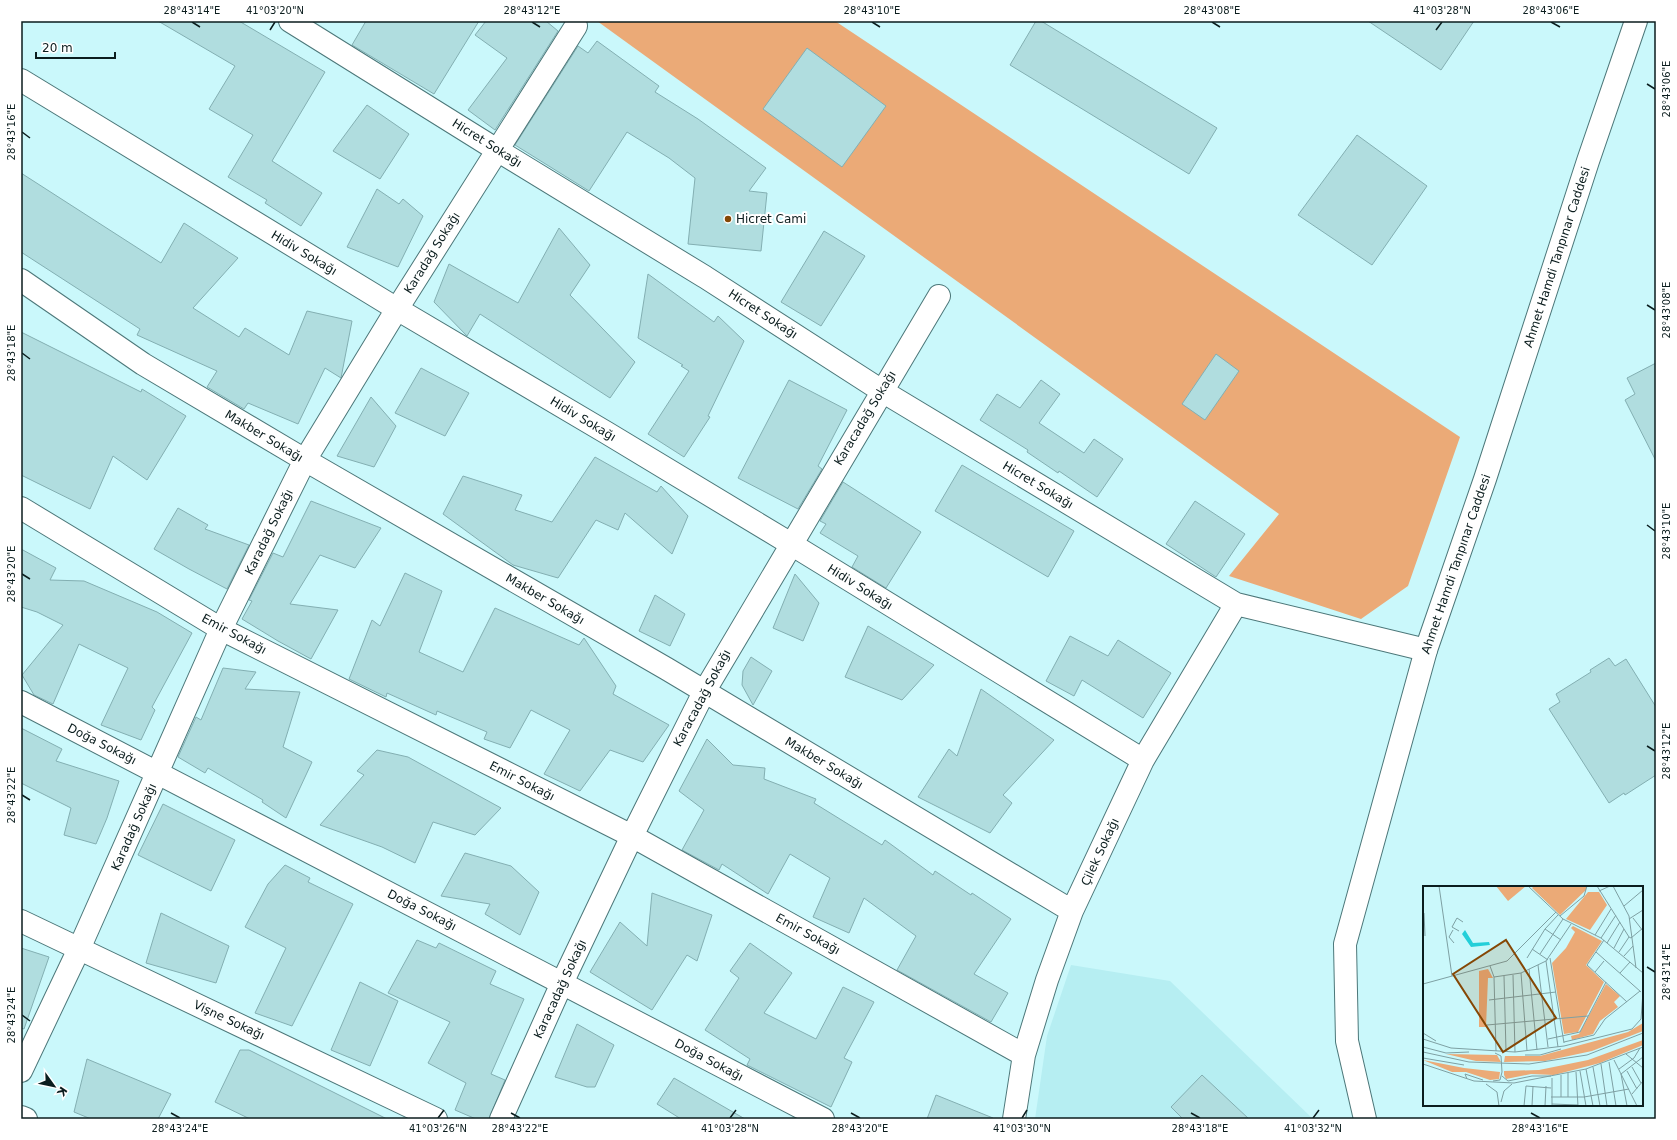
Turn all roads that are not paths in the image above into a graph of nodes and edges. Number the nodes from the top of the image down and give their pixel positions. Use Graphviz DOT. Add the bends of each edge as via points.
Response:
graph roads {
  1 [pos="290,21"];
  2 [pos="1636,21"];
  3 [pos="576,26"];
  4 [pos="21,80"];
  5 [pos="497,150"];
  6 [pos="21,280"];
  7 [pos="939,296"];
  8 [pos="397,309"];
  9 [pos="882,391"];
  10 [pos="305,460"];
  11 [pos="21,508"];
  12 [pos="791,544"];
  13 [pos="1236,604"];
  14 [pos="221,629"];
  15 [pos="1426,650"];
  16 [pos="704,692"];
  17 [pos="21,702"];
  18 [pos="1143,760"];
  19 [pos="158,773"];
  20 [pos="632,836"];
  21 [pos="1072,911"];
  22 [pos="21,922"];
  23 [pos="79,949"];
  24 [pos="562,983"];
  25 [pos="1024,1055"];
  26 [pos="21,1071"];
  27 [pos="21,1116"];
  28 [pos="26,1119"];
  29 [pos="436,1119"];
  30 [pos="501,1119"];
  31 [pos="822,1119"];
  32 [pos="1014,1119"];
  33 [pos="1365,1119"];
  1 -- 5 [label="street, Hicret Sokağı"];
  2 -- 15 [label="street, Ahmet Hamdi Tanpınar Caddesi"];
  3 -- 5 [label="street, Karadağ Sokağı"];
  4 -- 8 [label="street, Hidiv Sokağı"];
  5 -- 8 [label="street, Karadağ Sokağı"];
  5 -- 9 [label="street, Hicret Sokağı" via="706,277"];
  6 -- 10 [label="street, Makber Sokağı" via="143,364"];
  7 -- 9 [label="street, Karacadağ Sokağı"];
  8 -- 10 [label="street, Karadağ Sokağı"];
  8 -- 12 [label="street, Hidiv Sokağı"];
  9 -- 12 [label="street, Karacadağ Sokağı"];
  9 -- 13 [label="street, Hicret Sokağı"];
  10 -- 14 [label="street, Karadağ Sokağı"];
  10 -- 16 [label="street, Makber Sokağı"];
  11 -- 14 [label="street, Emir Sokağı"];
  12 -- 16 [label="street, Karacadağ Sokağı"];
  12 -- 18 [label="street, Hidiv Sokağı"];
  13 -- 15 [label="street, Hicret Sokağı"];
  13 -- 18 [label="street, Çilek Sokağı"];
  14 -- 19 [label="street, Karadağ Sokağı"];
  14 -- 20 [label="street, Emir Sokağı"];
  15 -- 33 [label="street, Ahmet Hamdi Tanpınar Caddesi" via="1345,944 1347,1041"];
  16 -- 20 [label="street, Karacadağ Sokağı"];
  16 -- 21 [label="street, Makber Sokağı"];
  17 -- 19 [label="street, Doğa Sokağı"];
  18 -- 21 [label="street, Çilek Sokağı"];
  19 -- 23 [label="street, Karadağ Sokağı"];
  19 -- 24 [label="street, Doğa Sokağı"];
  20 -- 24 [label="street, Karacadağ Sokağı"];
  20 -- 25 [label="street, Emir Sokağı"];
  21 -- 25 [label="street, Çilek Sokağı"];
  22 -- 23 [label="street, Vişne Sokağı"];
  23 -- 26 [label="street, Karadağ Sokağı"];
  23 -- 29 [label="street, Vişne Sokağı"];
  24 -- 30 [label="street, Karacadağ Sokağı"];
  24 -- 31 [label="street, Doğa Sokağı"];
  25 -- 32 [label="street, Çilek Sokağı"];
  27 -- 28 [label="street"];
}
